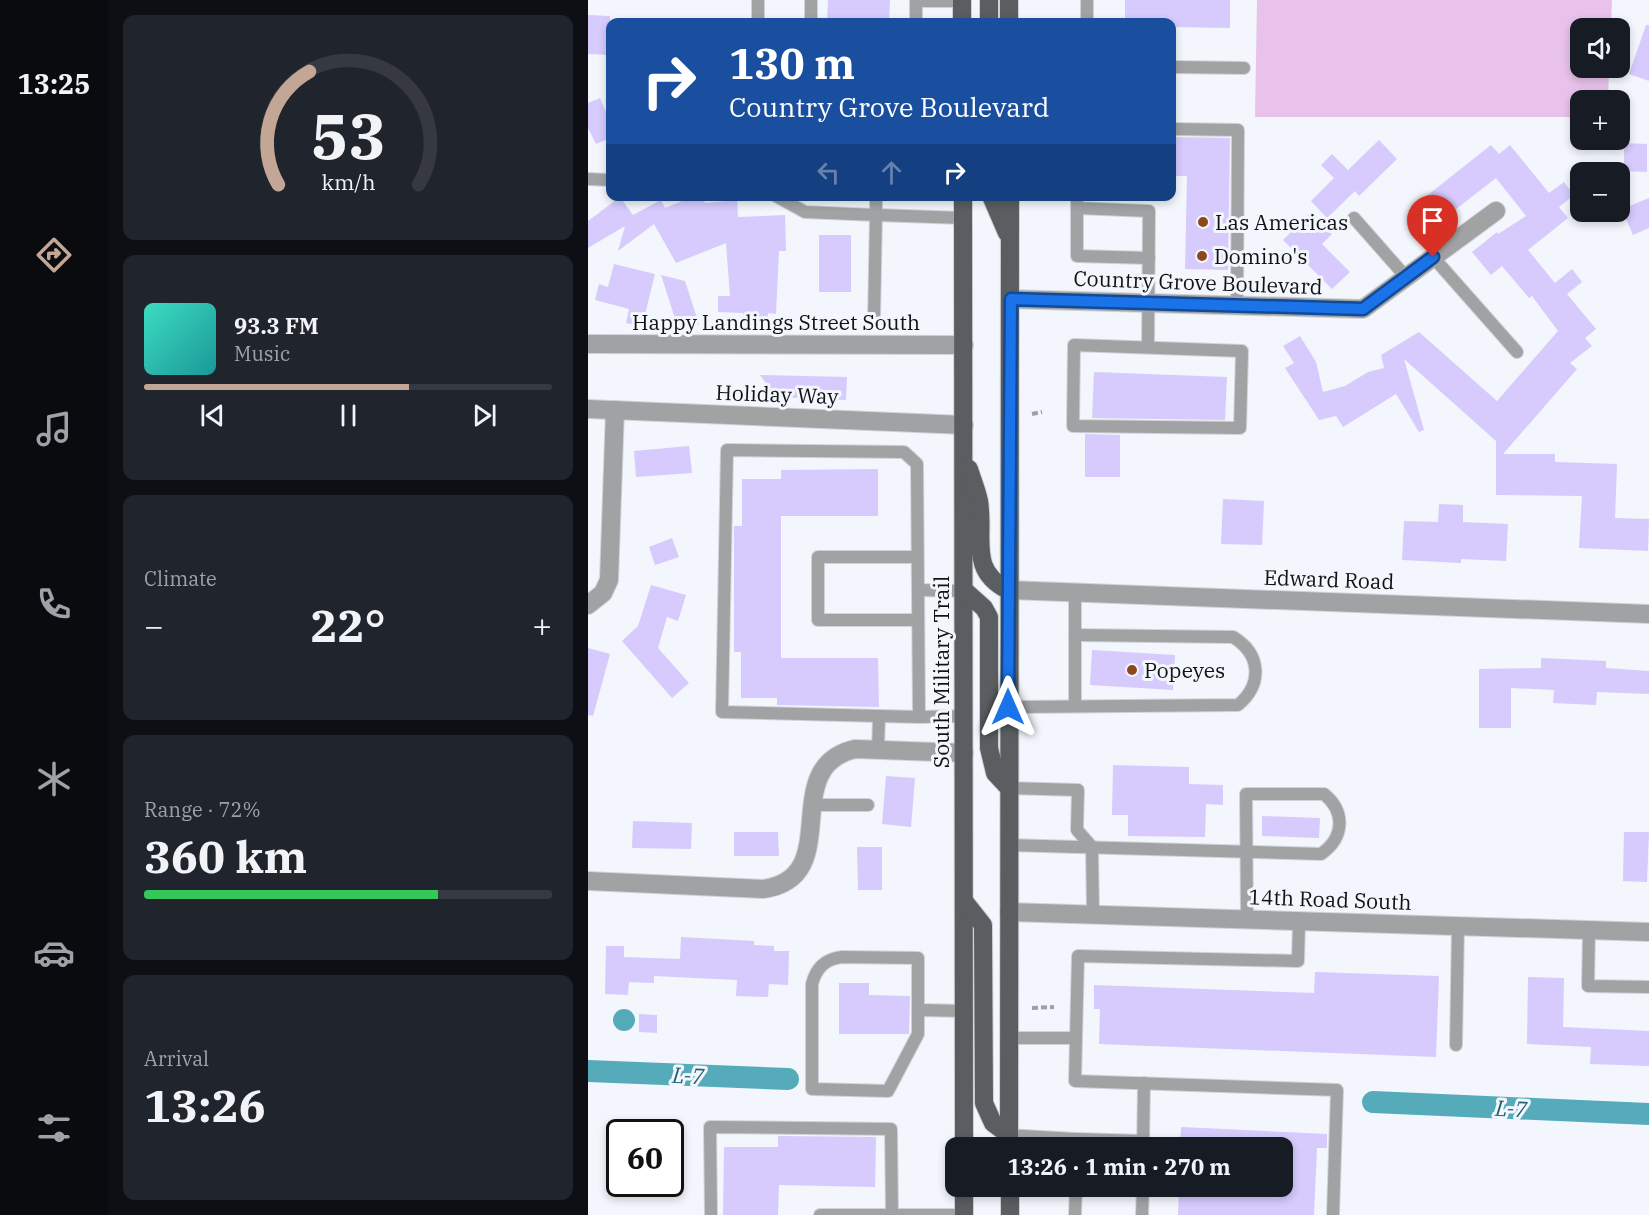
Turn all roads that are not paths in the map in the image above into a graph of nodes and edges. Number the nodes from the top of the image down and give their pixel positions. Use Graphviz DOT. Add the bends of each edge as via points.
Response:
graph roads {
  1 [pos="758,0"];
  2 [pos="811,0"];
  3 [pos="989,0"];
  4 [pos="1009,0"];
  5 [pos="1087,0"];
  6 [pos="916,1"];
  7 [pos="962,1"];
  8 [pos="758,18"];
  9 [pos="811,18"];
  10 [pos="916,18"];
  11 [pos="962,18"];
  12 [pos="990,18"];
  13 [pos="1009,18"];
  14 [pos="1087,18"];
  15 [pos="1176,68"];
  16 [pos="1244,68"];
  17 [pos="1176,129"];
  18 [pos="588,179"];
  19 [pos="606,180"];
  20 [pos="785,201"];
  21 [pos="876,201"];
  22 [pos="963,201"];
  23 [pos="993,201"];
  24 [pos="1010,201"];
  25 [pos="1077,202"];
  26 [pos="1496,211"];
  27 [pos="876,215"];
  28 [pos="963,218"];
  29 [pos="1354,218"];
  30 [pos="1010,240"];
  31 [pos="1433,257"];
  32 [pos="1149,258"];
  33 [pos="1406,277"];
  34 [pos="1011,299"];
  35 [pos="1149,303"];
  36 [pos="1237,306"];
  37 [pos="874,319"];
  38 [pos="588,344"];
  39 [pos="964,345"];
  40 [pos="1148,346"];
  41 [pos="1517,352"];
  42 [pos="588,409"];
  43 [pos="615,410"];
  44 [pos="964,425"];
  45 [pos="963,447"];
  46 [pos="917,557"];
  47 [pos="918,590"];
  48 [pos="1008,590"];
  49 [pos="964,591"];
  50 [pos="1075,592"];
  51 [pos="588,605"];
  52 [pos="1649,614"];
  53 [pos="918,620"];
  54 [pos="1075,635"];
  55 [pos="1075,706"];
  56 [pos="1008,707"];
  57 [pos="879,716"];
  58 [pos="963,716"];
  59 [pos="919,717"];
  60 [pos="878,750"];
  61 [pos="964,753"];
  62 [pos="1009,788"];
  63 [pos="813,805"];
  64 [pos="868,805"];
  65 [pos="1009,845"];
  66 [pos="1092,847"];
  67 [pos="1247,852"];
  68 [pos="588,881"];
  69 [pos="964,901"];
  70 [pos="1009,912"];
  71 [pos="1093,914"];
  72 [pos="1247,919"];
  73 [pos="1299,921"];
  74 [pos="1458,926"];
  75 [pos="1589,930"];
  76 [pos="1649,932"];
  77 [pos="1649,987"];
  78 [pos="919,1010"];
  79 [pos="964,1011"];
  80 [pos="1009,1038"];
  81 [pos="1076,1038"];
  82 [pos="1456,1045"];
  83 [pos="1144,1083"];
  84 [pos="964,1137"];
  85 [pos="1006,1137"];
  86 [pos="1010,1137"];
  87 [pos="1143,1137"];
  88 [pos="964,1197"];
  89 [pos="1010,1197"];
  90 [pos="1076,1197"];
  91 [pos="1143,1197"];
  92 [pos="892,1214"];
  93 [pos="711,1215"];
  94 [pos="820,1215"];
  95 [pos="964,1215"];
  96 [pos="1010,1215"];
  97 [pos="1075,1215"];
  98 [pos="1142,1215"];
  99 [pos="1333,1215"];
  1 -- 8 [label="lane"];
  2 -- 9 [label="lane"];
  3 -- 12 [label="main road"];
  4 -- 13 [label="main road"];
  5 -- 14 [label="lane"];
  6 -- 7 [label="lane"];
  6 -- 10 [label="lane"];
  7 -- 11 [label="main road"];
  15 -- 16 [label="lane"];
  17 -- 36 [label="lane" via="1238,130"];
  18 -- 19 [label="lane"];
  20 -- 27 [label="lane" via="805,213"];
  21 -- 27 [label="lane"];
  22 -- 28 [label="main road, South Military Trail"];
  23 -- 30 [label="main road"];
  24 -- 30 [label="main road"];
  25 -- 32 [label="lane" via="1149,211"];
  25 -- 32 [label="lane" via="1077,256"];
  26 -- 31 [label="street, Country Grove Boulevard"];
  27 -- 28 [label="lane"];
  27 -- 37 [label="lane"];
  28 -- 39 [label="main road, South Military Trail"];
  29 -- 33 [label="lane"];
  30 -- 34 [label="main road"];
  31 -- 33 [label="street, Country Grove Boulevard"];
  31 -- 41 [label="lane"];
  32 -- 35 [label="lane"];
  33 -- 36 [label="street, Country Grove Boulevard" via="1363,309"];
  34 -- 35 [label="street, Country Grove Boulevard"];
  34 -- 48 [label="main road"];
  35 -- 36 [label="street, Country Grove Boulevard"];
  35 -- 40 [label="lane"];
  38 -- 39 [label="street, Happy Landings Street South"];
  39 -- 44 [label="main road, South Military Trail"];
  40 -- 40 [label="lane" via="1242,351 1240,428 1073,426 1074,345"];
  42 -- 43 [label="street, Holiday Way"];
  43 -- 44 [label="street, Holiday Way"];
  43 -- 51 [label="street" via="609,580 603,593"];
  44 -- 45 [label="main road, South Military Trail"];
  45 -- 48 [label="main road" via="979,501 981,563 992,582"];
  45 -- 49 [label="main road, South Military Trail"];
  46 -- 47 [label="lane"];
  46 -- 53 [label="lane" via="818,557 818,620"];
  46 -- 57 [label="lane" via="917,464 904,452 727,450 722,712"];
  47 -- 49 [label="lane"];
  47 -- 53 [label="lane"];
  48 -- 50 [label="street, Edward Road"];
  48 -- 56 [label="main road"];
  49 -- 58 [label="main road, South Military Trail"];
  49 -- 62 [label="main road" via="989,617 989,748 995,773"];
  50 -- 52 [label="street, Edward Road"];
  50 -- 54 [label="lane"];
  53 -- 59 [label="lane"];
  54 -- 55 [label="lane"];
  54 -- 55 [label="lane" via="1233,637 1251,652 1257,675 1254,687 1238,705"];
  55 -- 56 [label="lane"];
  56 -- 62 [label="main road"];
  57 -- 59 [label="lane"];
  57 -- 60 [label="lane"];
  58 -- 59 [label="lane"];
  58 -- 61 [label="main road, South Military Trail"];
  60 -- 61 [label="street"];
  60 -- 63 [label="street" via="848,751 828,761 820,772"];
  61 -- 69 [label="main road, South Military Trail"];
  62 -- 65 [label="main road"];
  62 -- 66 [label="lane" via="1078,790 1077,830"];
  63 -- 64 [label="lane"];
  63 -- 68 [label="street" via="807,857 801,870 778,887"];
  65 -- 66 [label="lane"];
  65 -- 70 [label="main road"];
  66 -- 67 [label="lane"];
  66 -- 71 [label="lane"];
  67 -- 67 [label="lane" via="1246,794 1323,794 1337,809 1340,830 1321,854"];
  67 -- 72 [label="lane"];
  69 -- 79 [label="main road, South Military Trail"];
  69 -- 85 [label="main road" via="983,925 984,1104 993,1123"];
  70 -- 71 [label="street, 14th Road South"];
  70 -- 80 [label="main road"];
  71 -- 72 [label="street, 14th Road South"];
  72 -- 73 [label="street, 14th Road South"];
  73 -- 74 [label="street, 14th Road South"];
  73 -- 81 [label="lane" via="1298,961 1078,956"];
  74 -- 75 [label="street, 14th Road South"];
  74 -- 82 [label="lane"];
  75 -- 76 [label="street, 14th Road South"];
  75 -- 77 [label="lane" via="1588,986"];
  78 -- 78 [label="lane" via="918,958 842,957 825,962 813,984 812,1089 888,1091 918,1034"];
  78 -- 79 [label="lane"];
  79 -- 84 [label="main road, South Military Trail"];
  80 -- 81 [label="lane"];
  80 -- 86 [label="main road"];
  81 -- 83 [label="lane" via="1075,1081"];
  83 -- 87 [label="lane"];
  83 -- 99 [label="lane" via="1337,1090"];
  88 -- 95 [label="main road"];
  89 -- 96 [label="main road"];
  90 -- 97 [label="lane"];
  91 -- 98 [label="lane"];
  92 -- 93 [label="lane" via="891,1129 710,1127"];
  92 -- 94 [label="lane"];
  92 -- 95 [label="lane"];
}
